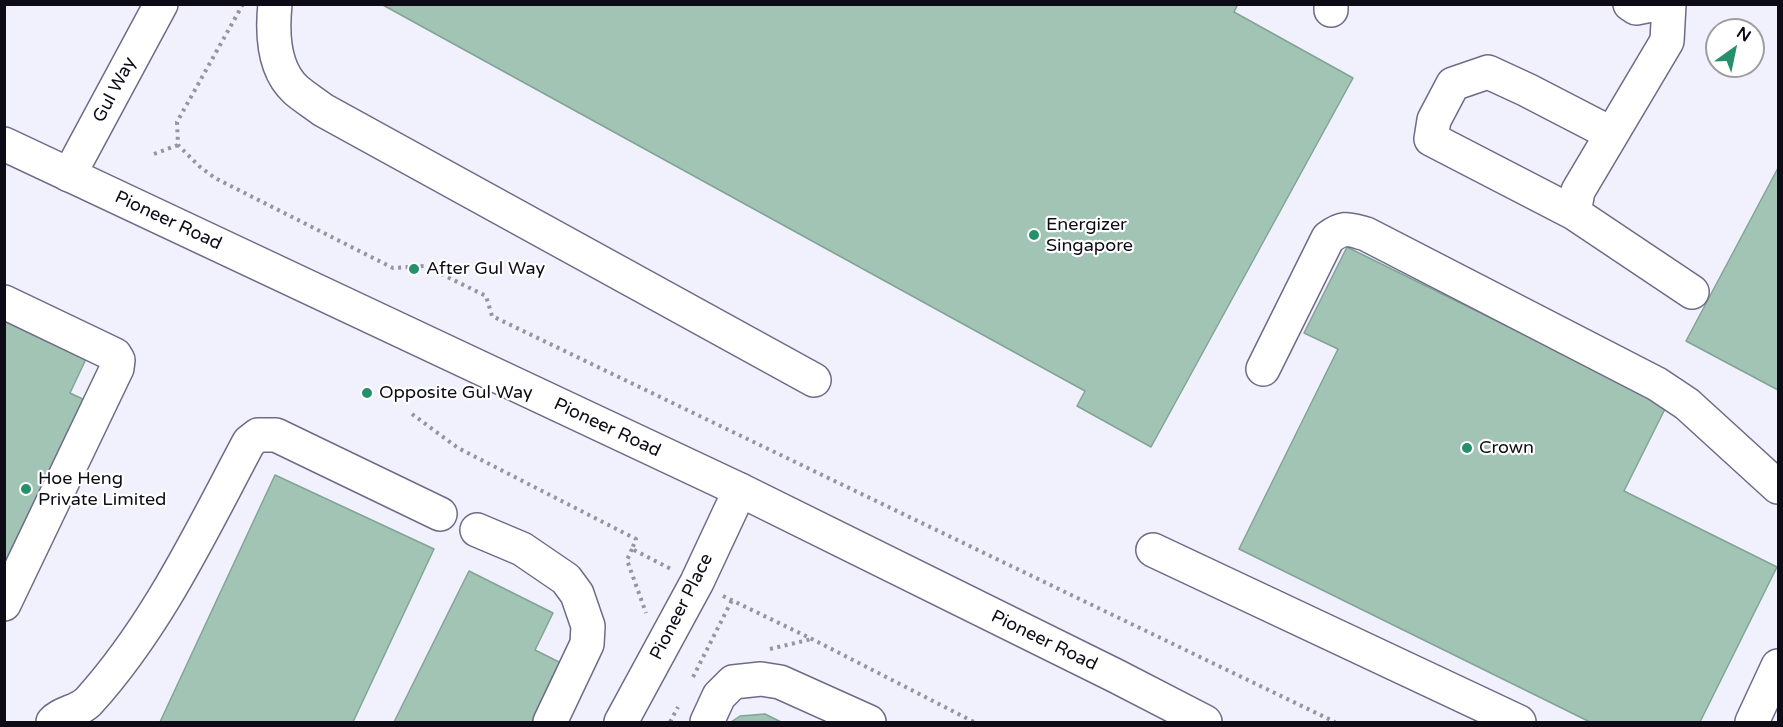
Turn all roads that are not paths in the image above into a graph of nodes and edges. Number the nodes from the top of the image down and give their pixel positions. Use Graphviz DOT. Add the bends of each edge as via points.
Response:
graph roads {
  1 [pos="160,4"];
  2 [pos="275,4"];
  3 [pos="1630,4"];
  4 [pos="1656,4"];
  5 [pos="1669,4"];
  6 [pos="1612,134"];
  7 [pos="4,144"];
  8 [pos="69,175"];
  9 [pos="1574,213"];
  10 [pos="1692,292"];
  11 [pos="4,302"];
  12 [pos="1263,369"];
  13 [pos="814,380"];
  14 [pos="1779,487"];
  15 [pos="740,490"];
  16 [pos="440,514"];
  17 [pos="477,530"];
  18 [pos="1153,550"];
  19 [pos="4,604"];
  20 [pos="1779,666"];
  21 [pos="1167,714"];
  22 [pos="53,723"];
  23 [pos="550,723"];
  24 [pos="621,723"];
  25 [pos="707,723"];
  26 [pos="869,723"];
  27 [pos="1205,723"];
  28 [pos="1519,723"];
  29 [pos="1752,723"];
  1 -- 8 [label="main road, Gul Way"];
  2 -- 13 [label="main road" via="275,54 285,77 323,110"];
  3 -- 4 [label="main road" via="1636,8"];
  5 -- 6 [label="main road" via="1667,41"];
  6 -- 9 [label="main road" via="1578,191"];
  6 -- 9 [label="main road" via="1488,72 1453,84 1434,120 1431,139"];
  7 -- 8 [label="main road, Pioneer Road"];
  8 -- 15 [label="main road, Pioneer Road"];
  9 -- 10 [label="main road"];
  11 -- 19 [label="main road" via="115,355 118,360"];
  12 -- 14 [label="main road" via="1328,238 1348,228 1658,384 1687,404"];
  15 -- 21 [label="main road, Pioneer Road"];
  15 -- 24 [label="main road, Pioneer Place" via="697,582"];
  16 -- 22 [label="main road" via="276,435 258,435 249,442 178,576 128,653 86,704"];
  17 -- 23 [label="main road" via="522,549 566,579 577,594 588,626 587,645"];
  18 -- 28 [label="main road"];
  20 -- 29 [label="main road"];
  21 -- 27 [label="main road, Pioneer Road"];
  25 -- 26 [label="main road" via="719,696 733,682 761,679 780,682"];
}
